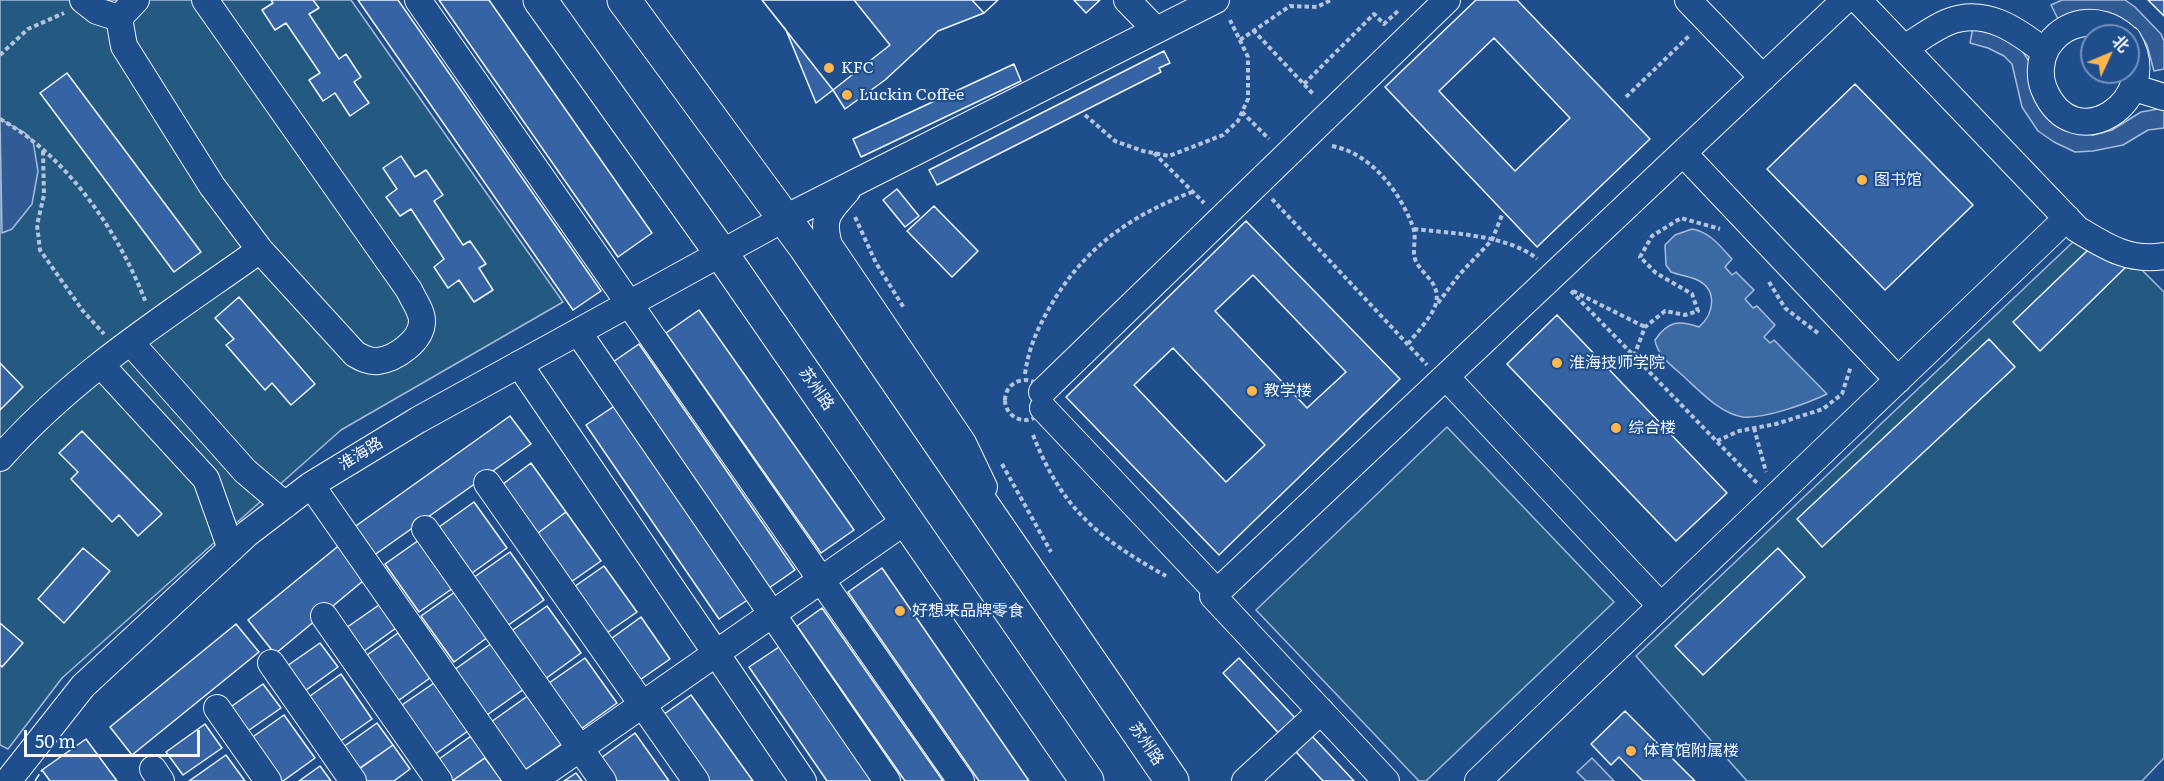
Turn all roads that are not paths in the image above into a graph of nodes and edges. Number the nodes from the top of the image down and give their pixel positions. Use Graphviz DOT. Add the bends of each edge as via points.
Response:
graph roads {
  1 [pos="206,0"];
  2 [pos="418,0"];
  3 [pos="540,0"];
  4 [pos="624,0"];
  5 [pos="1126,0"];
  6 [pos="1447,0"];
  7 [pos="1688,0"];
  8 [pos="85,1"];
  9 [pos="1860,2"];
  10 [pos="1221,5"];
  11 [pos="128,9"];
  12 [pos="2104,24"];
  13 [pos="1156,30"];
  14 [pos="1904,48"];
  15 [pos="2045,52"];
  16 [pos="1763,78"];
  17 [pos="2138,84"];
  18 [pos="2138,89"];
  19 [pos="2164,97"];
  20 [pos="1683,153"];
  21 [pos="853,184"];
  22 [pos="785,218"];
  23 [pos="2067,218"];
  24 [pos="260,250"];
  25 [pos="721,253"];
  26 [pos="2164,256"];
  27 [pos="629,304"];
  28 [pos="578,332"];
  29 [pos="125,347"];
  30 [pos="519,364"];
  31 [pos="1444,379"];
  32 [pos="1898,380"];
  33 [pos="0,458"];
  34 [pos="487,483"];
  35 [pos="311,484"];
  36 [pos="285,505"];
  37 [pos="906,520"];
  38 [pos="425,529"];
  39 [pos="231,549"];
  40 [pos="1020,560"];
  41 [pos="821,580"];
  42 [pos="1217,592"];
  43 [pos="1661,606"];
  44 [pos="772,614"];
  45 [pos="324,616"];
  46 [pos="716,653"];
  47 [pos="271,663"];
  48 [pos="642,704"];
  49 [pos="217,708"];
  50 [pos="1321,711"];
  51 [pos="580,748"];
  52 [pos="8,781"];
  53 [pos="267,781"];
  54 [pos="353,781"];
  55 [pos="439,781"];
  56 [pos="518,781"];
  57 [pos="533,781"];
  58 [pos="603,781"];
  59 [pos="696,781"];
  60 [pos="803,781"];
  61 [pos="887,781"];
  62 [pos="961,781"];
  63 [pos="1088,781"];
  64 [pos="1172,781"];
  65 [pos="1245,781"];
  66 [pos="1386,781"];
  67 [pos="1478,781"];
  1 -- 24 [label="street" via="409,291 422,321 419,333 390,357 365,360 355,354"];
  2 -- 27 [label="street"];
  3 -- 25 [label="main road, 苏州路"];
  4 -- 22 [label="main road, 苏州路"];
  5 -- 13 [label="street"];
  6 -- 42 [label="street" via="1034,400"];
  7 -- 16 [label="street"];
  8 -- 11 [label="street" via="107,16"];
  9 -- 14 [label="street"];
  9 -- 16 [label="street"];
  10 -- 13 [label="street, 淮海路"];
  11 -- 24 [label="street" via="124,46 212,186"];
  12 -- 15 [label="street" via="2084,22 2068,27 2054,37"];
  13 -- 21 [label="street, 淮海路"];
  14 -- 15 [label="street" via="1948,21 1969,17 2014,27"];
  14 -- 23 [label="street"];
  15 -- 18 [label="street" via="2042,83 2048,98 2058,111 2072,119 2104,121 2130,103"];
  16 -- 20 [label="street"];
  17 -- 18 [label="street"];
  18 -- 19 [label="street"];
  20 -- 31 [label="street"];
  20 -- 32 [label="street"];
  21 -- 22 [label="street, 淮海路"];
  21 -- 40 [label="street" via="827,214 824,228 829,245 963,443"];
  22 -- 25 [label="street, 淮海路"];
  22 -- 40 [label="main road, 苏州路"];
  23 -- 26 [label="street" via="2077,229 2114,252"];
  23 -- 32 [label="street"];
  24 -- 29 [label="street"];
  25 -- 27 [label="street, 淮海路"];
  25 -- 37 [label="main road, 苏州路"];
  27 -- 28 [label="street, 淮海路"];
  27 -- 41 [label="street"];
  28 -- 30 [label="street, 淮海路"];
  28 -- 44 [label="street"];
  29 -- 33 [label="street" via="56,401"];
  29 -- 36 [label="street" via="245,471"];
  29 -- 39 [label="street" via="206,479"];
  30 -- 35 [label="street, 淮海路"];
  30 -- 46 [label="street"];
  31 -- 42 [label="street"];
  31 -- 43 [label="street"];
  32 -- 43 [label="street"];
  34 -- 48 [label="street"];
  35 -- 36 [label="street, 淮海路"];
  35 -- 56 [label="street"];
  36 -- 39 [label="street, 淮海路"];
  37 -- 41 [label="street"];
  37 -- 63 [label="main road, 苏州路"];
  38 -- 51 [label="street"];
  39 -- 52 [label="street, 淮海路" via="83,686"];
  40 -- 64 [label="main road, 苏州路"];
  41 -- 44 [label="street"];
  41 -- 62 [label="street"];
  42 -- 50 [label="street" via="1213,596"];
  43 -- 67 [label="street"];
  44 -- 46 [label="street"];
  44 -- 61 [label="street"];
  45 -- 55 [label="street"];
  46 -- 48 [label="street"];
  46 -- 60 [label="street"];
  47 -- 54 [label="street"];
  48 -- 51 [label="street"];
  48 -- 59 [label="street"];
  49 -- 53 [label="street"];
  50 -- 65 [label="street"];
  50 -- 66 [label="street"];
  51 -- 57 [label="street"];
  51 -- 58 [label="street"];
}
